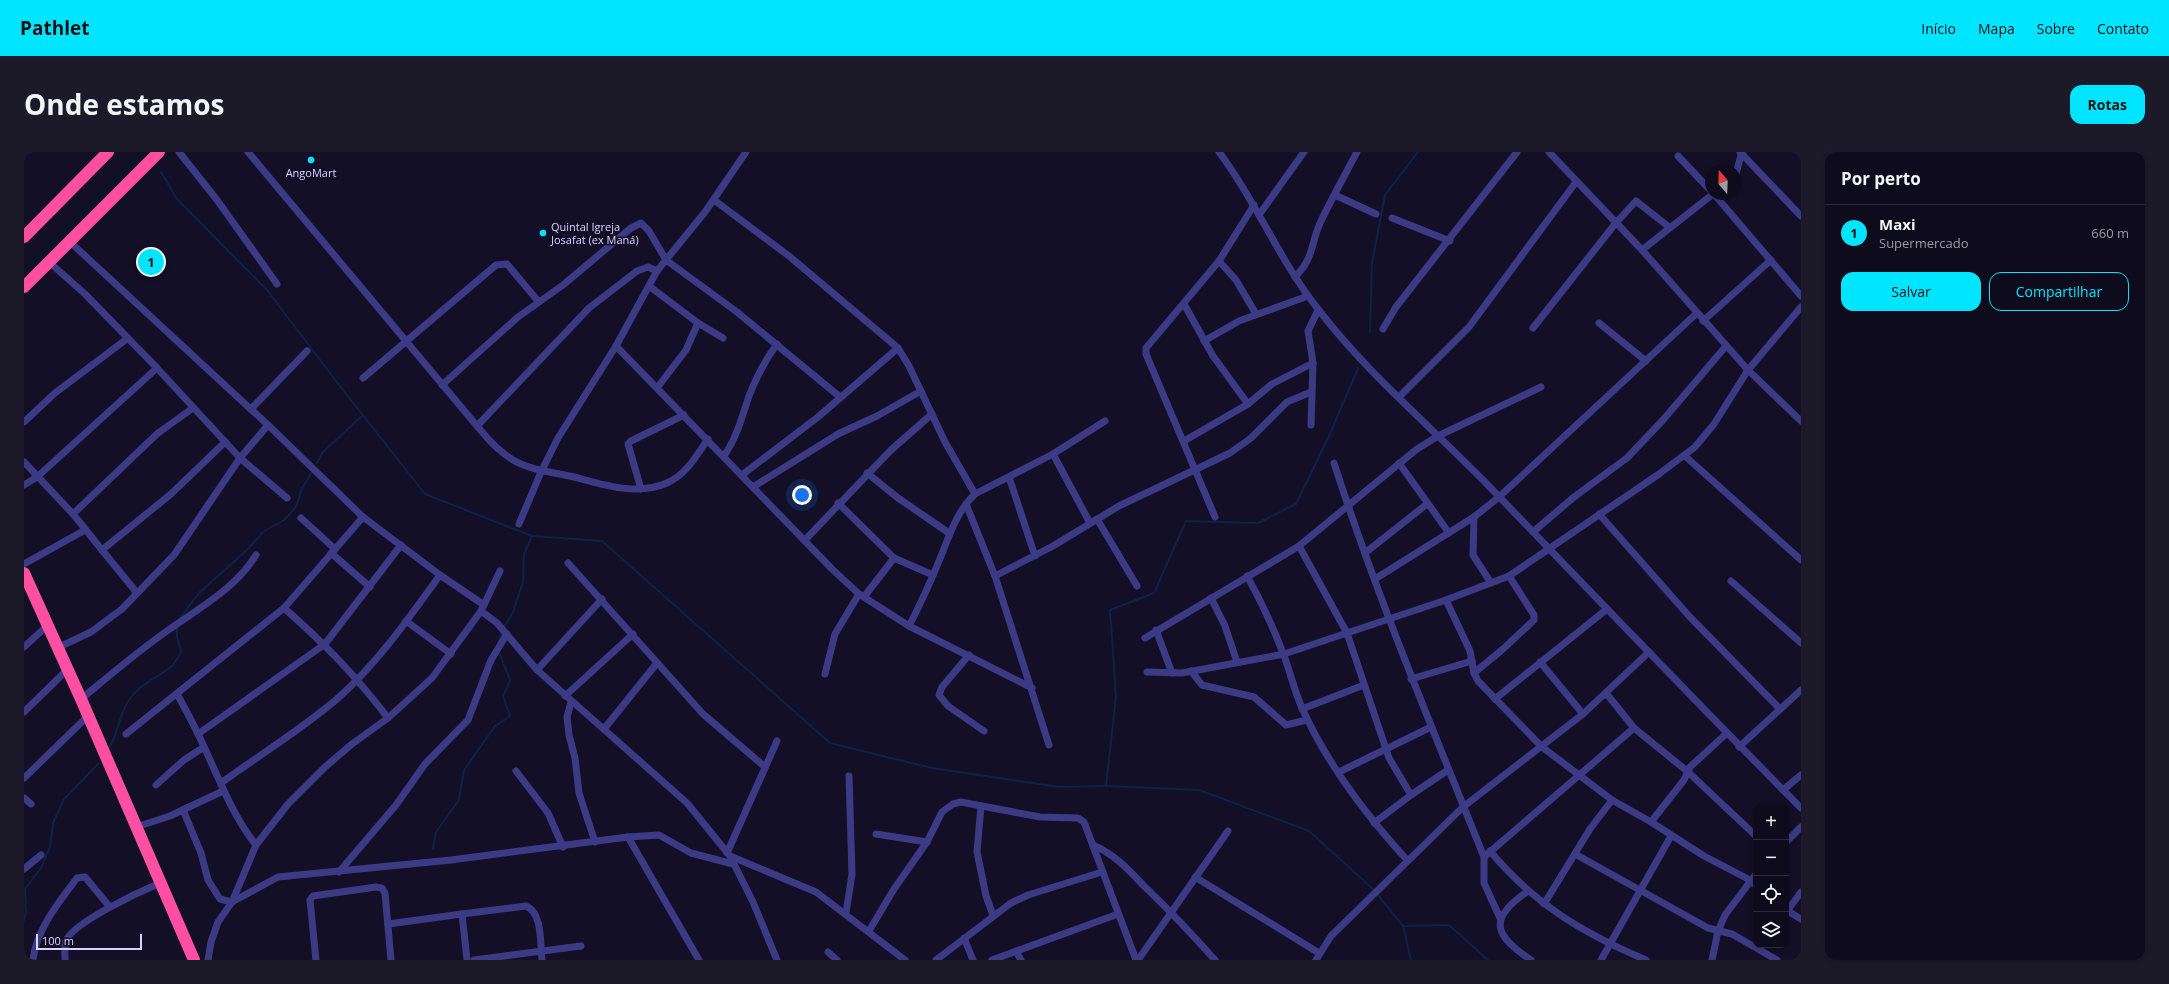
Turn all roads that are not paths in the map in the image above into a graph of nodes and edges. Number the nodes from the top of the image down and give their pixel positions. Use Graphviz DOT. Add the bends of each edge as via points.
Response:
graph roads {
  1 [pos="159,152"];
  2 [pos="179,152"];
  3 [pos="248,152"];
  4 [pos="746,152"];
  5 [pos="1219,152"];
  6 [pos="1304,152"];
  7 [pos="1357,152"];
  8 [pos="1517,152"];
  9 [pos="1549,152"];
  10 [pos="1741,152"];
  11 [pos="107,153"];
  12 [pos="1678,156"];
  13 [pos="1738,164"];
  14 [pos="1576,182"];
  15 [pos="1705,185"];
  16 [pos="1335,195"];
  17 [pos="714,200"];
  18 [pos="1706,200"];
  19 [pos="1719,200"];
  20 [pos="1254,205"];
  21 [pos="1376,214"];
  22 [pos="1259,215"];
  23 [pos="1801,216"];
  24 [pos="1392,218"];
  25 [pos="1615,224"];
  26 [pos="1669,227"];
  27 [pos="26,231"];
  28 [pos="70,241"];
  29 [pos="1450,241"];
  30 [pos="1642,250"];
  31 [pos="666,260"];
  32 [pos="1771,260"];
  33 [pos="1219,261"];
  34 [pos="49,262"];
  35 [pos="657,271"];
  36 [pos="1295,277"];
  37 [pos="277,284"];
  38 [pos="649,286"];
  39 [pos="24,287"];
  40 [pos="1308,296"];
  41 [pos="1801,296"];
  42 [pos="538,301"];
  43 [pos="1184,304"];
  44 [pos="1800,309"];
  45 [pos="1318,310"];
  46 [pos="1697,313"];
  47 [pos="1256,314"];
  48 [pos="1703,321"];
  49 [pos="698,323"];
  50 [pos="1599,323"];
  51 [pos="1533,328"];
  52 [pos="1383,329"];
  53 [pos="128,338"];
  54 [pos="723,338"];
  55 [pos="405,341"];
  56 [pos="1204,341"];
  57 [pos="777,344"];
  58 [pos="616,346"];
  59 [pos="1726,346"];
  60 [pos="898,348"];
  61 [pos="307,351"];
  62 [pos="1646,361"];
  63 [pos="1313,363"];
  64 [pos="157,368"];
  65 [pos="1748,370"];
  66 [pos="363,378"];
  67 [pos="442,385"];
  68 [pos="1541,387"];
  69 [pos="657,388"];
  70 [pos="921,391"];
  71 [pos="1311,392"];
  72 [pos="840,397"];
  73 [pos="1399,397"];
  74 [pos="1248,404"];
  75 [pos="193,408"];
  76 [pos="251,409"];
  77 [pos="932,414"];
  78 [pos="684,415"];
  79 [pos="1105,421"];
  80 [pos="1801,421"];
  81 [pos="24,422"];
  82 [pos="268,425"];
  83 [pos="1311,425"];
  84 [pos="477,426"];
  85 [pos="1438,436"];
  86 [pos="708,439"];
  87 [pos="1184,441"];
  88 [pos="225,442"];
  89 [pos="1053,454"];
  90 [pos="724,456"];
  91 [pos="1685,456"];
  92 [pos="240,458"];
  93 [pos="24,462"];
  94 [pos="1334,463"];
  95 [pos="1399,463"];
  96 [pos="1194,470"];
  97 [pos="541,472"];
  98 [pos="867,473"];
  99 [pos="742,475"];
  100 [pos="37,476"];
  101 [pos="1009,477"];
  102 [pos="24,485"];
  103 [pos="753,487"];
  104 [pos="641,489"];
  105 [pos="975,494"];
  106 [pos="1499,497"];
  107 [pos="287,498"];
  108 [pos="838,503"];
  109 [pos="966,504"];
  110 [pos="1427,504"];
  111 [pos="1348,507"];
  112 [pos="73,514"];
  113 [pos="1599,514"];
  114 [pos="363,517"];
  115 [pos="1215,517"];
  116 [pos="301,518"];
  117 [pos="1474,518"];
  118 [pos="1097,519"];
  119 [pos="1090,523"];
  120 [pos="519,524"];
  121 [pos="86,530"];
  122 [pos="1533,532"];
  123 [pos="949,533"];
  124 [pos="1450,533"];
  125 [pos="805,540"];
  126 [pos="401,545"];
  127 [pos="1299,546"];
  128 [pos="1549,549"];
  129 [pos="102,550"];
  130 [pos="333,551"];
  131 [pos="1365,553"];
  132 [pos="256,555"];
  133 [pos="1035,556"];
  134 [pos="894,558"];
  135 [pos="1801,560"];
  136 [pos="568,563"];
  137 [pos="24,564"];
  138 [pos="500,571"];
  139 [pos="440,575"];
  140 [pos="932,576"];
  141 [pos="995,576"];
  142 [pos="1247,576"];
  143 [pos="1509,576"];
  144 [pos="25,577"];
  145 [pos="1375,579"];
  146 [pos="1731,581"];
  147 [pos="1491,583"];
  148 [pos="1137,586"];
  149 [pos="370,587"];
  150 [pos="137,593"];
  151 [pos="862,596"];
  152 [pos="1211,598"];
  153 [pos="602,599"];
  154 [pos="1446,600"];
  155 [pos="284,608"];
  156 [pos="483,608"];
  157 [pos="1607,609"];
  158 [pos="1389,618"];
  159 [pos="406,621"];
  160 [pos="48,625"];
  161 [pos="909,626"];
  162 [pos="1156,630"];
  163 [pos="1347,633"];
  164 [pos="507,634"];
  165 [pos="633,634"];
  166 [pos="1145,638"];
  167 [pos="1801,643"];
  168 [pos="325,644"];
  169 [pos="24,647"];
  170 [pos="57,648"];
  171 [pos="1649,652"];
  172 [pos="451,654"];
  173 [pos="1284,654"];
  174 [pos="969,655"];
  175 [pos="1472,661"];
  176 [pos="1237,662"];
  177 [pos="1540,662"];
  178 [pos="657,663"];
  179 [pos="68,669"];
  180 [pos="537,670"];
  181 [pos="1191,671"];
  182 [pos="1147,672"];
  183 [pos="1172,672"];
  184 [pos="1474,673"];
  185 [pos="825,674"];
  186 [pos="358,679"];
  187 [pos="1411,679"];
  188 [pos="1364,685"];
  189 [pos="1032,688"];
  190 [pos="1801,690"];
  191 [pos="177,694"];
  192 [pos="1606,694"];
  193 [pos="565,696"];
  194 [pos="81,699"];
  195 [pos="1494,699"];
  196 [pos="571,702"];
  197 [pos="1302,709"];
  198 [pos="1780,709"];
  199 [pos="24,712"];
  200 [pos="1583,714"];
  201 [pos="88,716"];
  202 [pos="388,718"];
  203 [pos="1307,720"];
  204 [pos="1431,727"];
  205 [pos="1634,728"];
  206 [pos="604,729"];
  207 [pos="984,731"];
  208 [pos="1727,733"];
  209 [pos="126,734"];
  210 [pos="198,734"];
  211 [pos="777,741"];
  212 [pos="1049,745"];
  213 [pos="1739,746"];
  214 [pos="204,747"];
  215 [pos="1542,747"];
  216 [pos="1386,749"];
  217 [pos="765,766"];
  218 [pos="1448,770"];
  219 [pos="516,771"];
  220 [pos="1687,771"];
  221 [pos="1339,772"];
  222 [pos="1578,775"];
  223 [pos="1801,775"];
  224 [pos="849,776"];
  225 [pos="24,778"];
  226 [pos="221,783"];
  227 [pos="156,786"];
  228 [pos="1783,790"];
  229 [pos="223,791"];
  230 [pos="1411,795"];
  231 [pos="24,798"];
  232 [pos="1612,800"];
  233 [pos="31,804"];
  234 [pos="982,806"];
  235 [pos="1463,807"];
  236 [pos="1801,808"];
  237 [pos="183,810"];
  238 [pos="1651,822"];
  239 [pos="1374,823"];
  240 [pos="136,827"];
  241 [pos="1801,827"];
  242 [pos="1228,831"];
  243 [pos="1753,833"];
  244 [pos="876,834"];
  245 [pos="1671,836"];
  246 [pos="628,837"];
  247 [pos="1788,840"];
  248 [pos="595,842"];
  249 [pos="927,842"];
  250 [pos="256,845"];
  251 [pos="1093,845"];
  252 [pos="563,847"];
  253 [pos="1490,851"];
  254 [pos="1575,854"];
  255 [pos="41,855"];
  256 [pos="1484,857"];
  257 [pos="730,858"];
  258 [pos="1407,860"];
  259 [pos="24,869"];
  260 [pos="339,872"];
  261 [pos="1102,872"];
  262 [pos="1754,876"];
  263 [pos="1195,877"];
  264 [pos="1750,880"];
  265 [pos="160,883"];
  266 [pos="1753,883"];
  267 [pos="1641,889"];
  268 [pos="1528,891"];
  269 [pos="1801,892"];
  270 [pos="232,902"];
  271 [pos="1544,904"];
  272 [pos="109,906"];
  273 [pos="1789,906"];
  274 [pos="1172,912"];
  275 [pos="1789,912"];
  276 [pos="846,913"];
  277 [pos="462,914"];
  278 [pos="1118,914"];
  279 [pos="993,915"];
  280 [pos="1500,918"];
  281 [pos="1801,919"];
  282 [pos="388,924"];
  283 [pos="869,931"];
  284 [pos="1718,931"];
  285 [pos="964,938"];
  286 [pos="1609,944"];
  287 [pos="580,946"];
  288 [pos="541,951"];
  289 [pos="1016,951"];
  290 [pos="828,952"];
  291 [pos="1319,953"];
  292 [pos="33,960"];
  293 [pos="65,960"];
  294 [pos="194,960"];
  295 [pos="208,960"];
  296 [pos="316,960"];
  297 [pos="392,960"];
  298 [pos="467,960"];
  299 [pos="474,960"];
  300 [pos="542,960"];
  301 [pos="699,960"];
  302 [pos="776,960"];
  303 [pos="837,960"];
  304 [pos="905,960"];
  305 [pos="936,960"];
  306 [pos="973,960"];
  307 [pos="992,960"];
  308 [pos="1021,960"];
  309 [pos="1137,960"];
  310 [pos="1215,960"];
  311 [pos="1316,960"];
  312 [pos="1531,960"];
  313 [pos="1601,960"];
  314 [pos="1646,960"];
  315 [pos="1712,960"];
  316 [pos="1777,960"];
  1 -- 28 [label="highway"];
  2 -- 37 [label="street"];
  3 -- 55 [label="street"];
  4 -- 17 [label="street"];
  5 -- 20 [label="street"];
  6 -- 22 [label="street"];
  7 -- 16 [label="street"];
  8 -- 29 [label="street"];
  9 -- 14 [label="street"];
  10 -- 13 [label="street"];
  10 -- 23 [label="street"];
  11 -- 27 [label="highway"];
  12 -- 15 [label="street"];
  14 -- 25 [label="street"];
  14 -- 73 [label="street" via="1469,327"];
  16 -- 21 [label="street"];
  16 -- 36 [label="street" via="1319,227 1310,258"];
  17 -- 31 [label="street"];
  17 -- 60 [label="street" via="789,256"];
  18 -- 26 [label="street"];
  19 -- 32 [label="street"];
  20 -- 22 [label="street"];
  20 -- 33 [label="street"];
  22 -- 36 [label="street"];
  24 -- 29 [label="street"];
  25 -- 26 [label="street" via="1636,201"];
  25 -- 30 [label="street"];
  25 -- 51 [label="street"];
  26 -- 30 [label="street"];
  28 -- 34 [label="highway"];
  28 -- 76 [label="street"];
  29 -- 52 [label="street" via="1396,307"];
  30 -- 46 [label="street"];
  31 -- 35 [label="street"];
  31 -- 42 [label="street" via="645,225 641,223 631,228 563,285"];
  31 -- 57 [label="street"];
  32 -- 41 [label="street"];
  32 -- 48 [label="street"];
  33 -- 43 [label="street"];
  33 -- 47 [label="street" via="1236,280"];
  34 -- 39 [label="highway"];
  34 -- 53 [label="street"];
  35 -- 38 [label="street"];
  35 -- 84 [label="street" via="648,267 637,271 589,308"];
  36 -- 40 [label="street"];
  38 -- 49 [label="street"];
  38 -- 58 [label="street"];
  40 -- 45 [label="street"];
  40 -- 47 [label="street"];
  42 -- 55 [label="street" via="507,264 496,265"];
  42 -- 67 [label="street"];
  43 -- 56 [label="street"];
  43 -- 87 [label="street" via="1146,348 1146,354"];
  44 -- 65 [label="street"];
  45 -- 63 [label="street" via="1308,331"];
  45 -- 73 [label="street"];
  46 -- 48 [label="street"];
  46 -- 62 [label="street"];
  47 -- 56 [label="street" via="1230,325"];
  48 -- 59 [label="street"];
  49 -- 54 [label="street"];
  49 -- 69 [label="street" via="686,350"];
  50 -- 62 [label="street"];
  53 -- 64 [label="street"];
  53 -- 81 [label="street" via="56,393"];
  55 -- 66 [label="street"];
  55 -- 67 [label="street"];
  56 -- 74 [label="street"];
  57 -- 72 [label="street"];
  57 -- 90 [label="street" via="761,370 733,443"];
  58 -- 69 [label="street"];
  58 -- 97 [label="street" via="565,426"];
  59 -- 65 [label="street"];
  59 -- 122 [label="street" via="1627,458 1574,497"];
  60 -- 70 [label="street"];
  60 -- 72 [label="street"];
  61 -- 76 [label="street"];
  62 -- 106 [label="street"];
  63 -- 71 [label="street"];
  63 -- 74 [label="street" via="1272,384"];
  64 -- 75 [label="street"];
  64 -- 100 [label="street"];
  65 -- 80 [label="street"];
  65 -- 91 [label="street" via="1704,438"];
  67 -- 84 [label="street"];
  68 -- 85 [label="street"];
  69 -- 78 [label="street"];
  70 -- 77 [label="street"];
  70 -- 103 [label="street" via="838,434"];
  71 -- 83 [label="street"];
  71 -- 96 [label="street" via="1287,402 1241,446 1215,462"];
  72 -- 99 [label="street"];
  73 -- 85 [label="street"];
  74 -- 87 [label="street"];
  75 -- 88 [label="street"];
  75 -- 112 [label="street" via="158,433"];
  76 -- 82 [label="street"];
  77 -- 98 [label="street" via="908,433"];
  77 -- 105 [label="street"];
  78 -- 86 [label="street"];
  78 -- 104 [label="street" via="628,444"];
  79 -- 89 [label="street"];
  82 -- 92 [label="street"];
  82 -- 114 [label="street"];
  84 -- 97 [label="street" via="507,456"];
  85 -- 95 [label="street"];
  85 -- 106 [label="street"];
  86 -- 90 [label="street"];
  86 -- 104 [label="street" via="689,468 653,488"];
  87 -- 96 [label="street"];
  88 -- 92 [label="street"];
  88 -- 129 [label="street" via="171,494"];
  89 -- 101 [label="street"];
  89 -- 119 [label="street"];
  90 -- 99 [label="street"];
  91 -- 113 [label="street"];
  91 -- 135 [label="street"];
  92 -- 107 [label="street"];
  92 -- 150 [label="street" via="174,555"];
  93 -- 100 [label="street"];
  94 -- 111 [label="street"];
  95 -- 110 [label="street"];
  95 -- 111 [label="street"];
  96 -- 115 [label="street"];
  96 -- 118 [label="street"];
  97 -- 104 [label="street" via="611,486"];
  97 -- 120 [label="street"];
  98 -- 108 [label="street"];
  98 -- 123 [label="street"];
  99 -- 103 [label="street"];
  100 -- 102 [label="street"];
  100 -- 112 [label="street"];
  101 -- 105 [label="street"];
  101 -- 133 [label="street"];
  103 -- 125 [label="street"];
  105 -- 109 [label="street"];
  106 -- 117 [label="street"];
  106 -- 122 [label="street"];
  108 -- 125 [label="street"];
  108 -- 134 [label="street"];
  109 -- 123 [label="street"];
  109 -- 141 [label="street"];
  110 -- 124 [label="street"];
  110 -- 131 [label="street"];
  111 -- 127 [label="street"];
  111 -- 131 [label="street"];
  112 -- 121 [label="street"];
  113 -- 128 [label="street"];
  113 -- 198 [label="street" via="1690,616"];
  114 -- 126 [label="street"];
  114 -- 130 [label="street"];
  116 -- 130 [label="street"];
  117 -- 124 [label="street"];
  117 -- 147 [label="street" via="1473,555"];
  118 -- 119 [label="street"];
  118 -- 148 [label="street"];
  119 -- 133 [label="street"];
  121 -- 129 [label="street"];
  121 -- 137 [label="street"];
  122 -- 128 [label="street"];
  123 -- 140 [label="street"];
  124 -- 145 [label="street"];
  125 -- 151 [label="street"];
  126 -- 139 [label="street"];
  126 -- 149 [label="street"];
  127 -- 142 [label="street"];
  127 -- 163 [label="street"];
  128 -- 143 [label="street"];
  128 -- 157 [label="street"];
  129 -- 150 [label="street"];
  130 -- 149 [label="street"];
  130 -- 155 [label="street"];
  131 -- 145 [label="street"];
  132 -- 194 [label="street" via="246,572 219,595 166,631"];
  133 -- 141 [label="street"];
  134 -- 140 [label="street"];
  134 -- 151 [label="street"];
  136 -- 153 [label="street"];
  138 -- 156 [label="street"];
  139 -- 156 [label="street"];
  139 -- 159 [label="street"];
  140 -- 161 [label="street"];
  141 -- 189 [label="street"];
  142 -- 152 [label="street"];
  142 -- 173 [label="street"];
  143 -- 147 [label="street"];
  143 -- 184 [label="street" via="1534,615 1534,620 1504,650"];
  144 -- 160 [label="highway"];
  145 -- 158 [label="street"];
  146 -- 167 [label="street"];
  147 -- 154 [label="street"];
  149 -- 168 [label="street"];
  150 -- 170 [label="street" via="122,609 91,632"];
  151 -- 161 [label="street"];
  151 -- 185 [label="street" via="835,634"];
  152 -- 162 [label="street"];
  152 -- 176 [label="street" via="1225,626"];
  153 -- 165 [label="street"];
  153 -- 180 [label="street"];
  154 -- 158 [label="street"];
  154 -- 175 [label="street" via="1467,642"];
  155 -- 168 [label="street"];
  155 -- 191 [label="street"];
  156 -- 164 [label="street"];
  156 -- 172 [label="street"];
  157 -- 171 [label="street"];
  157 -- 177 [label="street"];
  158 -- 163 [label="street"];
  158 -- 187 [label="street"];
  159 -- 172 [label="street"];
  159 -- 186 [label="street"];
  160 -- 169 [label="street"];
  160 -- 170 [label="highway"];
  161 -- 174 [label="street"];
  162 -- 166 [label="street"];
  162 -- 183 [label="street"];
  163 -- 173 [label="street"];
  163 -- 188 [label="street"];
  164 -- 180 [label="street"];
  164 -- 260 [label="street" via="491,660 466,724 425,764 396,805"];
  165 -- 178 [label="street"];
  165 -- 193 [label="street"];
  168 -- 186 [label="street"];
  168 -- 210 [label="street"];
  170 -- 179 [label="highway"];
  171 -- 192 [label="street"];
  171 -- 208 [label="street"];
  172 -- 202 [label="street" via="432,678"];
  173 -- 176 [label="street"];
  173 -- 197 [label="street"];
  174 -- 189 [label="street"];
  174 -- 207 [label="street" via="942,687 939,695 948,706"];
  175 -- 184 [label="street"];
  175 -- 187 [label="street"];
  176 -- 181 [label="street"];
  177 -- 195 [label="street"];
  177 -- 200 [label="street"];
  178 -- 206 [label="street"];
  178 -- 217 [label="street" via="714,725"];
  179 -- 194 [label="highway"];
  179 -- 199 [label="street"];
  180 -- 193 [label="street"];
  181 -- 183 [label="street"];
  181 -- 203 [label="street" via="1202,685 1260,700 1286,725"];
  182 -- 183 [label="street"];
  184 -- 195 [label="street"];
  186 -- 202 [label="street"];
  186 -- 226 [label="street" via="327,707"];
  187 -- 204 [label="street"];
  188 -- 197 [label="street"];
  188 -- 216 [label="street"];
  189 -- 212 [label="street"];
  190 -- 198 [label="street"];
  191 -- 209 [label="street"];
  191 -- 210 [label="street"];
  192 -- 200 [label="street"];
  192 -- 205 [label="street"];
  193 -- 196 [label="street"];
  194 -- 201 [label="highway"];
  195 -- 215 [label="street"];
  196 -- 206 [label="street"];
  196 -- 248 [label="street" via="567,717 569,735 575,758 579,793"];
  197 -- 203 [label="street"];
  198 -- 213 [label="street"];
  200 -- 215 [label="street"];
  201 -- 225 [label="street"];
  201 -- 240 [label="highway"];
  202 -- 250 [label="street" via="325,767 288,804"];
  203 -- 221 [label="street"];
  204 -- 216 [label="street"];
  204 -- 218 [label="street"];
  205 -- 220 [label="street"];
  205 -- 222 [label="street"];
  206 -- 257 [label="street" via="687,803"];
  208 -- 213 [label="street"];
  208 -- 220 [label="street"];
  210 -- 214 [label="street"];
  211 -- 217 [label="street"];
  213 -- 228 [label="street"];
  214 -- 226 [label="street"];
  214 -- 227 [label="street"];
  215 -- 222 [label="street"];
  215 -- 235 [label="street"];
  216 -- 221 [label="street"];
  216 -- 230 [label="street"];
  217 -- 257 [label="street"];
  218 -- 230 [label="street"];
  218 -- 235 [label="street"];
  219 -- 252 [label="street" via="548,813"];
  220 -- 238 [label="street" via="1684,780"];
  220 -- 243 [label="street"];
  221 -- 239 [label="street"];
  222 -- 232 [label="street"];
  222 -- 253 [label="street"];
  223 -- 228 [label="street"];
  224 -- 276 [label="street" via="852,868"];
  226 -- 229 [label="street"];
  228 -- 236 [label="street"];
  229 -- 237 [label="street"];
  229 -- 250 [label="street" via="241,826"];
  230 -- 239 [label="street"];
  231 -- 233 [label="street"];
  232 -- 238 [label="street"];
  232 -- 254 [label="street"];
  234 -- 249 [label="street" via="961,802 948,807 942,812"];
  234 -- 251 [label="street" via="1040,817 1078,818 1084,822"];
  234 -- 279 [label="street" via="977,852 986,896"];
  235 -- 256 [label="street"];
  235 -- 258 [label="street"];
  237 -- 240 [label="street"];
  237 -- 270 [label="street" via="201,853 208,880 220,899"];
  238 -- 245 [label="street"];
  239 -- 258 [label="street"];
  240 -- 265 [label="highway"];
  241 -- 247 [label="street"];
  242 -- 263 [label="street"];
  244 -- 249 [label="street"];
  245 -- 264 [label="street"];
  245 -- 267 [label="street"];
  246 -- 248 [label="street"];
  246 -- 257 [label="street" via="659,836 691,853"];
  246 -- 301 [label="street"];
  248 -- 252 [label="street"];
  249 -- 283 [label="street"];
  250 -- 270 [label="street"];
  251 -- 261 [label="street"];
  251 -- 274 [label="street" via="1114,857"];
  252 -- 260 [label="street"];
  253 -- 256 [label="street"];
  253 -- 268 [label="street"];
  254 -- 267 [label="street" via="1599,869"];
  254 -- 271 [label="street"];
  255 -- 259 [label="street"];
  256 -- 280 [label="street" via="1484,883"];
  257 -- 276 [label="street" via="816,892"];
  257 -- 302 [label="street" via="753,902"];
  258 -- 291 [label="street" via="1331,936"];
  260 -- 270 [label="street" via="278,877"];
  261 -- 278 [label="street"];
  261 -- 279 [label="street" via="1028,895"];
  262 -- 264 [label="street"];
  263 -- 274 [label="street"];
  263 -- 291 [label="street"];
  264 -- 266 [label="street"];
  264 -- 284 [label="street" via="1725,915"];
  265 -- 272 [label="street"];
  265 -- 294 [label="highway"];
  267 -- 284 [label="street" via="1708,928"];
  267 -- 286 [label="street"];
  268 -- 271 [label="street"];
  268 -- 280 [label="street" via="1509,905"];
  269 -- 273 [label="street"];
  270 -- 295 [label="street" via="218,922"];
  271 -- 286 [label="street"];
  272 -- 292 [label="street" via="85,877 77,878 56,906 35,945"];
  272 -- 293 [label="street" via="72,933 66,941"];
  274 -- 309 [label="street"];
  274 -- 310 [label="street"];
  275 -- 281 [label="street"];
  276 -- 283 [label="street"];
  277 -- 282 [label="street"];
  277 -- 288 [label="street" via="526,906 533,909"];
  277 -- 298 [label="street"];
  278 -- 289 [label="street"];
  278 -- 309 [label="street"];
  279 -- 285 [label="street"];
  280 -- 312 [label="street" via="1506,942"];
  282 -- 296 [label="street" via="386,893 382,888 376,886 312,896 310,900"];
  282 -- 297 [label="street"];
  283 -- 304 [label="street"];
  284 -- 315 [label="street"];
  284 -- 316 [label="street" via="1732,934"];
  285 -- 305 [label="street"];
  285 -- 306 [label="street"];
  286 -- 313 [label="street"];
  286 -- 314 [label="street"];
  287 -- 288 [label="street"];
  288 -- 299 [label="street"];
  288 -- 300 [label="street"];
  289 -- 307 [label="street"];
  289 -- 308 [label="street"];
  290 -- 303 [label="street"];
  291 -- 311 [label="street"];
}
